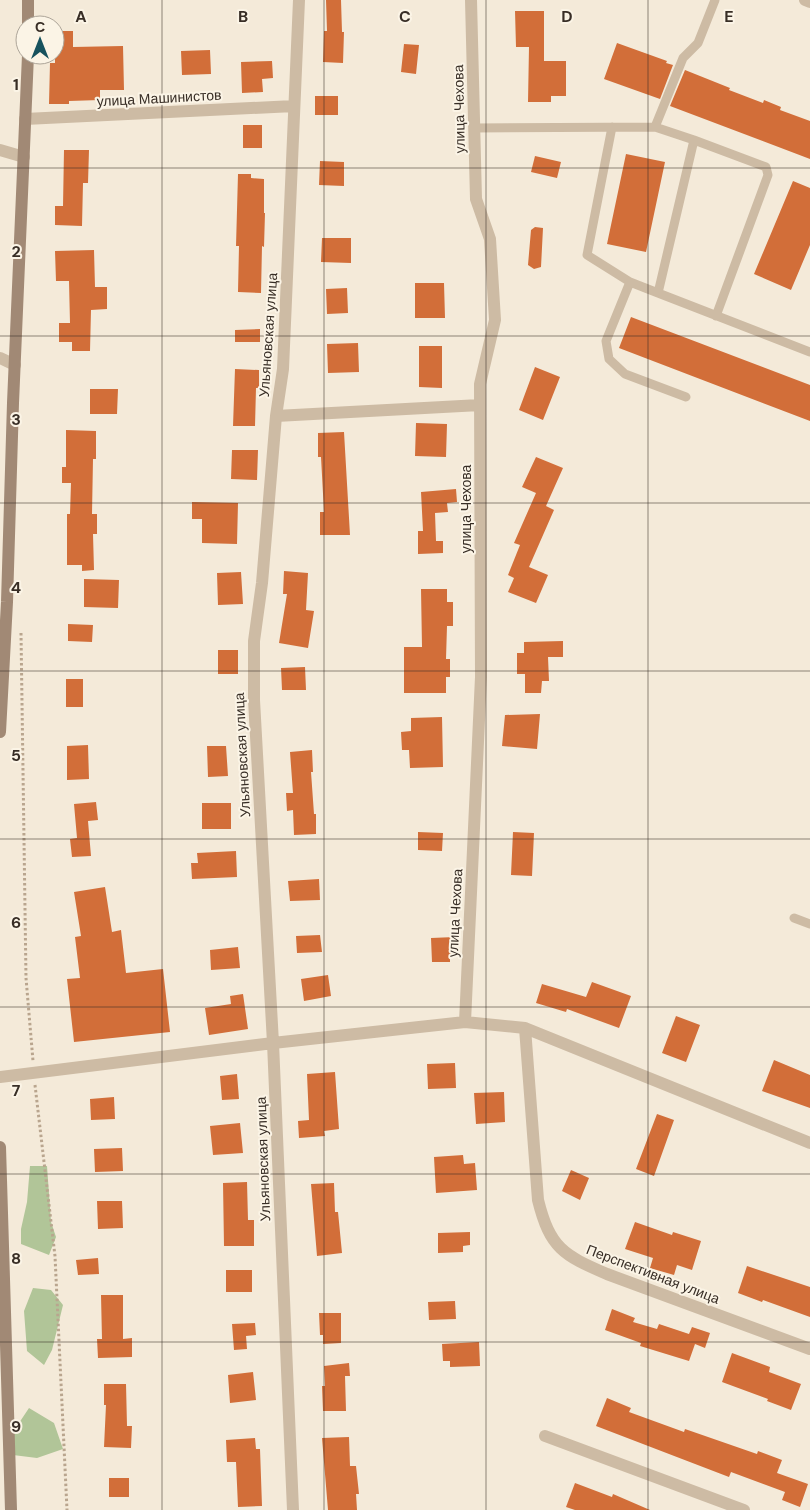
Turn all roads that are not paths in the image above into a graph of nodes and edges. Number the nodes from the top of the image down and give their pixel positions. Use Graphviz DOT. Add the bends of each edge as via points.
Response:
graph roads {
  1 [pos="28,0"];
  2 [pos="299,0"];
  3 [pos="471,0"];
  4 [pos="715,0"];
  5 [pos="805,0"];
  6 [pos="810,2"];
  7 [pos="28,15"];
  8 [pos="28,65"];
  9 [pos="294,106"];
  10 [pos="26,119"];
  11 [pos="612,127"];
  12 [pos="655,127"];
  13 [pos="474,128"];
  14 [pos="694,140"];
  15 [pos="0,150"];
  16 [pos="24,157"];
  17 [pos="630,282"];
  18 [pos="658,293"];
  19 [pos="716,316"];
  20 [pos="810,352"];
  21 [pos="0,358"];
  22 [pos="15,365"];
  23 [pos="686,397"];
  24 [pos="480,405"];
  25 [pos="276,416"];
  26 [pos="4,600"];
  27 [pos="0,732"];
  28 [pos="794,918"];
  29 [pos="810,924"];
  30 [pos="465,1022"];
  31 [pos="525,1028"];
  32 [pos="273,1043"];
  33 [pos="0,1077"];
  34 [pos="810,1143"];
  35 [pos="0,1148"];
  36 [pos="810,1349"];
  37 [pos="545,1436"];
  38 [pos="11,1510"];
  39 [pos="293,1510"];
  40 [pos="744,1510"];
  1 -- 7 [label="main road"];
  2 -- 9 [label="street, Ульяновская улица"];
  3 -- 13 [label="street, улица Чехова"];
  4 -- 12 [label="lane" via="698,43 683,58"];
  5 -- 6 [label="street"];
  8 -- 10 [label="main road"];
  9 -- 10 [label="street, улица Машинистов"];
  9 -- 25 [label="street, Ульяновская улица" via="283,370"];
  10 -- 16 [label="main road"];
  11 -- 12 [label="lane"];
  11 -- 13 [label="lane"];
  11 -- 17 [label="lane" via="587,254"];
  12 -- 14 [label="lane"];
  13 -- 24 [label="street, улица Чехова" via="476,199 490,239 495,320 480,384"];
  14 -- 18 [label="lane"];
  14 -- 19 [label="lane" via="766,167 768,175"];
  15 -- 16 [label="street"];
  16 -- 22 [label="main road"];
  17 -- 18 [label="lane"];
  17 -- 23 [label="lane" via="606,341 609,359 625,374"];
  18 -- 19 [label="lane"];
  19 -- 20 [label="lane"];
  21 -- 22 [label="street"];
  22 -- 26 [label="main road"];
  24 -- 25 [label="street"];
  24 -- 30 [label="street, улица Чехова" via="481,677"];
  25 -- 32 [label="street, Ульяновская улица" via="254,641 254,700"];
  26 -- 27 [label="main road"];
  28 -- 29 [label="lane"];
  30 -- 31 [label="street"];
  30 -- 32 [label="street"];
  31 -- 34 [label="street"];
  31 -- 36 [label="street, Перспективная улица" via="538,1200 543,1221 554,1242 578,1262 606,1274"];
  32 -- 33 [label="street"];
  32 -- 39 [label="street, Ульяновская улица"];
  35 -- 38 [label="main road"];
  37 -- 40 [label="street"];
}
